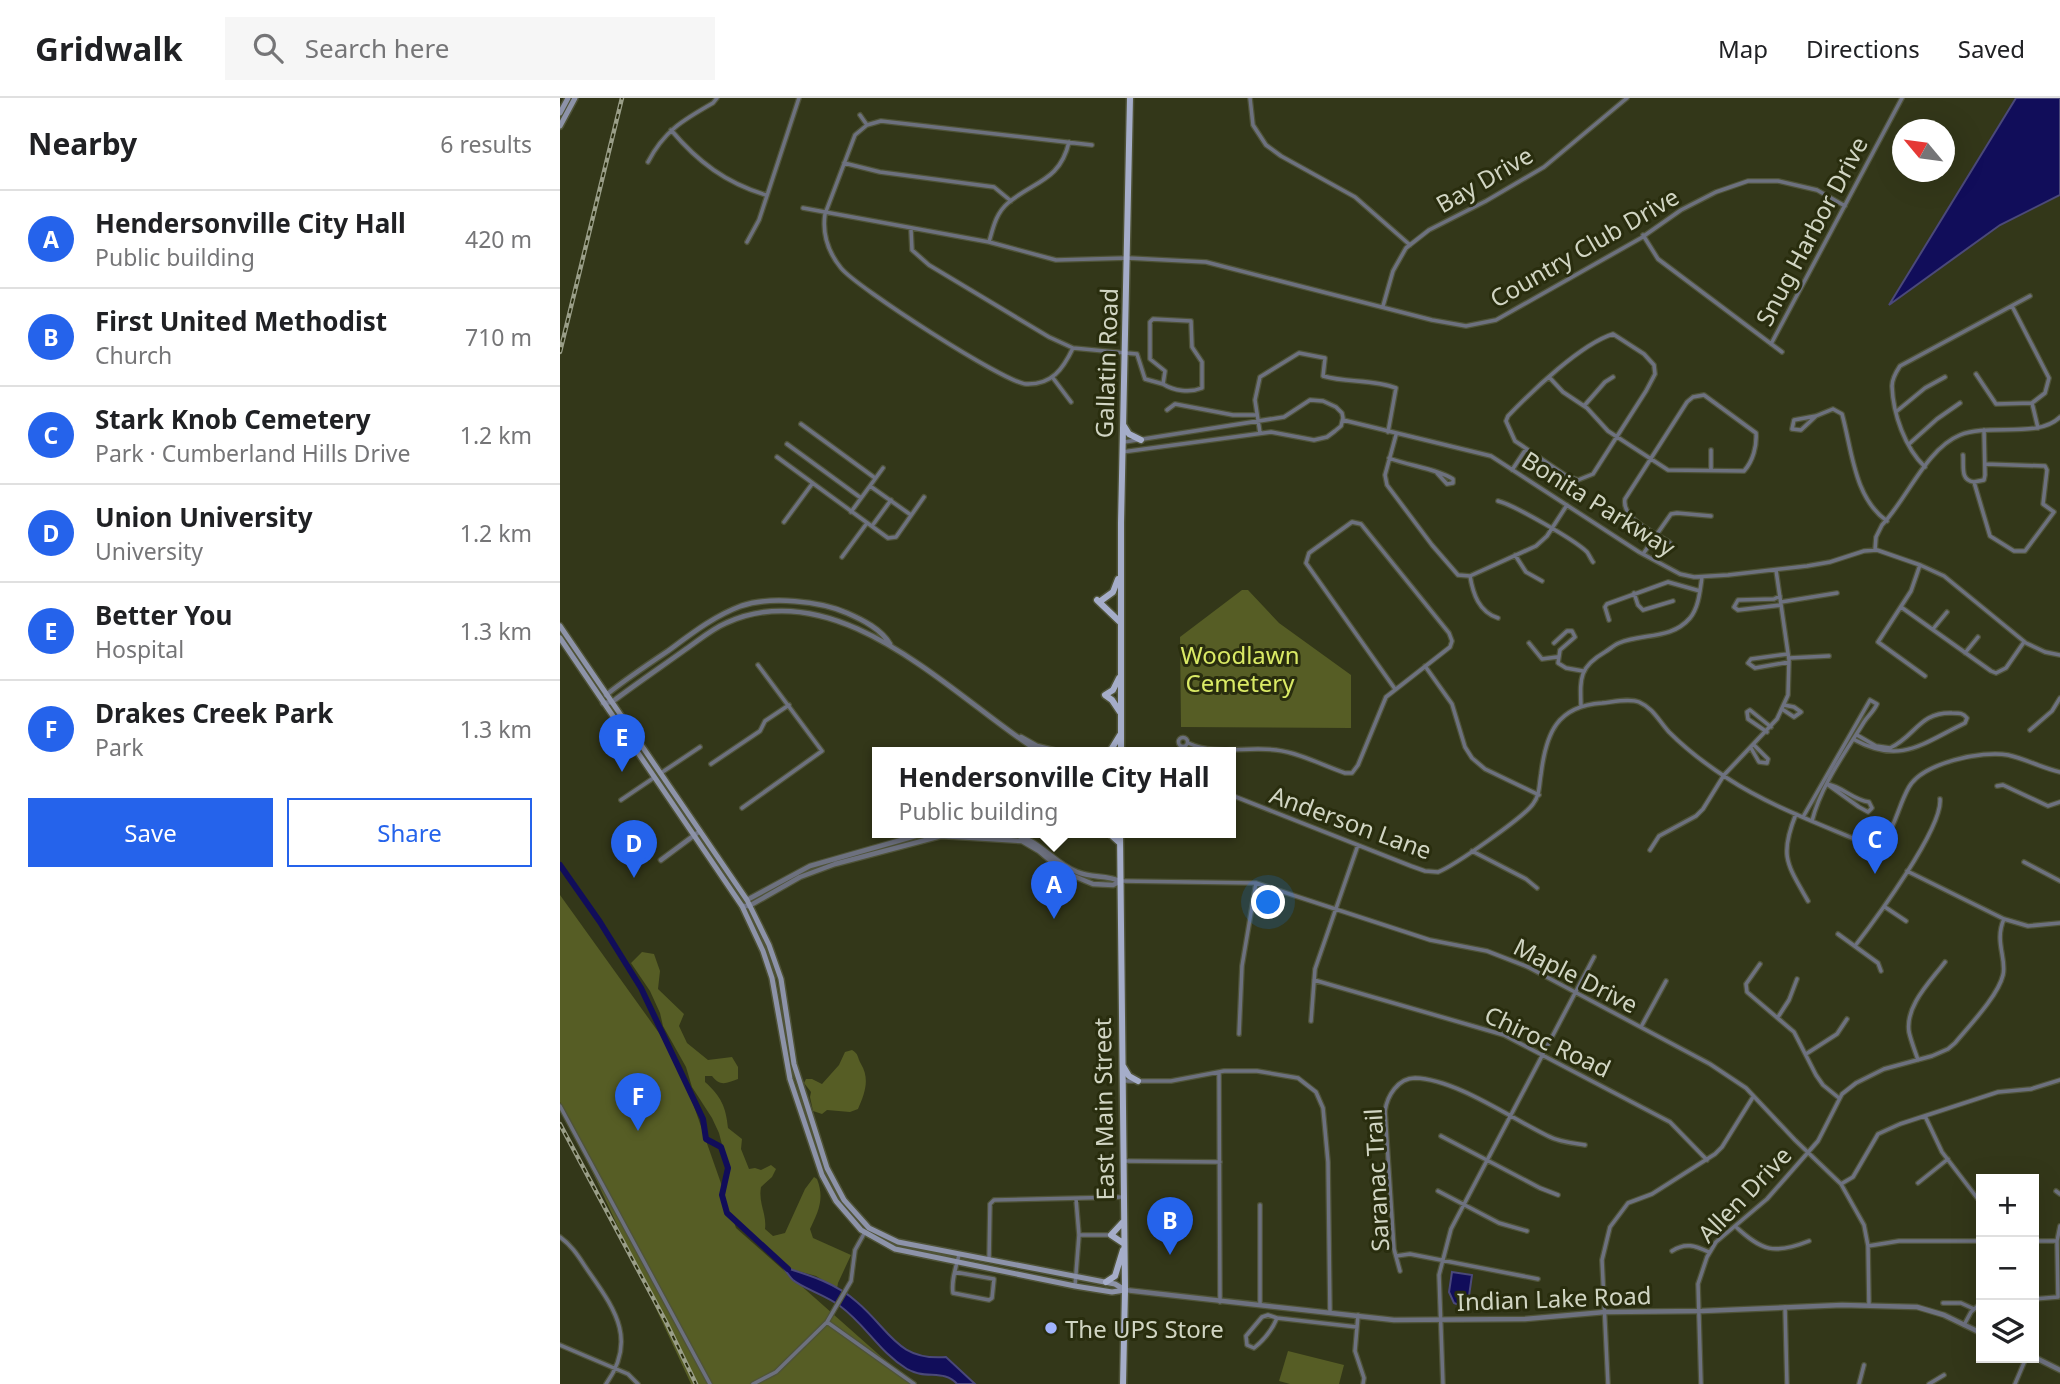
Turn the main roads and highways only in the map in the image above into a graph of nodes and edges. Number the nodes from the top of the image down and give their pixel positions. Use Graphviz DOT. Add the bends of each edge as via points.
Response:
graph roads {
  1 [pos="568,98"];
  2 [pos="575,98"];
  3 [pos="1130,98"];
  4 [pos="560,113"];
  5 [pos="560,126"];
  6 [pos="1123,424"];
  7 [pos="1141,440"];
  8 [pos="1120,574"];
  9 [pos="1120,625"];
  10 [pos="560,626"];
  11 [pos="560,638"];
  12 [pos="1120,676"];
  13 [pos="1120,712"];
  14 [pos="1121,733"];
  15 [pos="1113,747"];
  16 [pos="1121,747"];
  17 [pos="1114,838"];
  18 [pos="1120,838"];
  19 [pos="1119,843"];
  20 [pos="746,904"];
  21 [pos="1121,1062"];
  22 [pos="1138,1081"];
  23 [pos="814,1127"];
  24 [pos="807,1129"];
  25 [pos="1124,1222"];
  26 [pos="866,1231"];
  27 [pos="1123,1246"];
  28 [pos="958,1258"];
  29 [pos="1032,1268"];
  30 [pos="1031,1276"];
  31 [pos="1106,1282"];
  32 [pos="1125,1290"];
  33 [pos="1124,1384"];
  1 -- 4 [label="main road"];
  2 -- 5 [label="main road"];
  3 -- 6 [label="main road, Gallatin Road"];
  6 -- 7 [label="main road"];
  6 -- 8 [label="main road, Gallatin Road"];
  8 -- 9 [label="main road, Gallatin Road"];
  8 -- 9 [label="main road" via="1113,592 1100,600"];
  9 -- 12 [label="main road"];
  10 -- 20 [label="main road"];
  11 -- 20 [label="main road"];
  12 -- 13 [label="main road"];
  12 -- 13 [label="main road" via="1105,695"];
  13 -- 14 [label="main road"];
  14 -- 15 [label="main road"];
  14 -- 16 [label="main road"];
  17 -- 19 [label="main road"];
  18 -- 19 [label="main road, East Main Street"];
  19 -- 21 [label="main road, East Main Street"];
  20 -- 23 [label="main road" via="769,945 781,979 794,1064"];
  20 -- 24 [label="main road" via="772,978 790,1079"];
  21 -- 22 [label="main road"];
  21 -- 25 [label="main road, East Main Street"];
  23 -- 24 [label="main road"];
  23 -- 26 [label="main road" via="838,1190"];
  24 -- 26 [label="main road" via="832,1194"];
  25 -- 27 [label="main road, East Main Street"];
  25 -- 27 [label="main road" via="1111,1235"];
  26 -- 28 [label="main road"];
  27 -- 31 [label="main road" via="1115,1276"];
  27 -- 32 [label="main road, East Main Street"];
  28 -- 29 [label="main road"];
  28 -- 30 [label="main road"];
  29 -- 30 [label="main road"];
  29 -- 31 [label="main road"];
  30 -- 32 [label="main road" via="1112,1292"];
  31 -- 32 [label="main road"];
  32 -- 33 [label="main road, East Main Street"];
}
